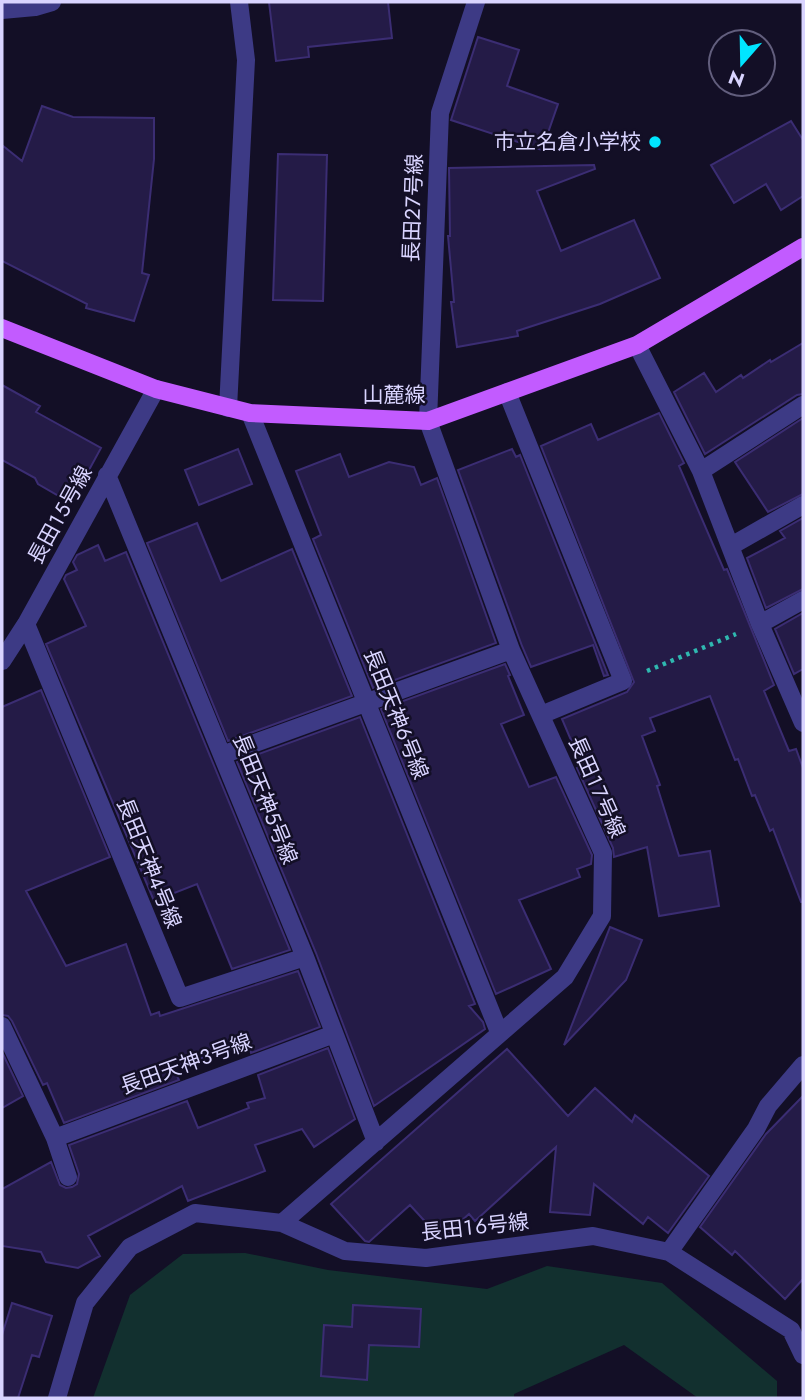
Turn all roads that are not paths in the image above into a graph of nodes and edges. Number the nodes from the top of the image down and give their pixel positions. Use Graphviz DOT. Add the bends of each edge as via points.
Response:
graph roads {
  1 [pos="52,2"];
  2 [pos="239,2"];
  3 [pos="476,2"];
  4 [pos="2,10"];
  5 [pos="803,247"];
  6 [pos="2,328"];
  7 [pos="637,345"];
  8 [pos="156,389"];
  9 [pos="507,392"];
  10 [pos="803,405"];
  11 [pos="228,408"];
  12 [pos="250,413"];
  13 [pos="428,421"];
  14 [pos="701,471"];
  15 [pos="107,475"];
  16 [pos="803,505"];
  17 [pos="731,546"];
  18 [pos="803,600"];
  19 [pos="26,624"];
  20 [pos="760,624"];
  21 [pos="511,650"];
  22 [pos="2,660"];
  23 [pos="799,701"];
  24 [pos="367,703"];
  25 [pos="541,715"];
  26 [pos="803,723"];
  27 [pos="222,755"];
  28 [pos="305,957"];
  29 [pos="2,1026"];
  30 [pos="499,1032"];
  31 [pos="334,1034"];
  32 [pos="803,1065"];
  33 [pos="55,1138"];
  34 [pos="376,1142"];
  35 [pos="68,1177"];
  36 [pos="282,1223"];
  37 [pos="668,1252"];
  38 [pos="797,1324"];
  39 [pos="803,1355"];
  40 [pos="57,1398"];
  1 -- 4 [label="street"];
  2 -- 11 [label="street" via="246,60"];
  3 -- 13 [label="street, 長田２７号線" via="440,113"];
  5 -- 7 [label="main road, 山麓線"];
  6 -- 8 [label="main road, 山麓線"];
  7 -- 9 [label="main road, 山麓線"];
  7 -- 14 [label="street"];
  8 -- 11 [label="main road, 山麓線"];
  8 -- 15 [label="street, 長田１５号線"];
  9 -- 13 [label="main road, 山麓線"];
  9 -- 25 [label="street" via="624,681"];
  10 -- 14 [label="street"];
  11 -- 12 [label="main road, 山麓線"];
  12 -- 13 [label="main road, 山麓線"];
  12 -- 24 [label="street, 長田天神６号線"];
  13 -- 21 [label="street, 長田１７号線"];
  14 -- 17 [label="street"];
  15 -- 19 [label="street, 長田１５号線"];
  15 -- 27 [label="street, 長田天神５号線"];
  16 -- 17 [label="street"];
  17 -- 20 [label="street"];
  18 -- 20 [label="street"];
  19 -- 22 [label="street, 長田１５号線"];
  19 -- 28 [label="street, 長田天神４号線" via="180,998"];
  20 -- 23 [label="street"];
  21 -- 24 [label="street"];
  21 -- 25 [label="street, 長田１７号線"];
  23 -- 26 [label="street"];
  24 -- 27 [label="street"];
  24 -- 30 [label="street, 長田天神６号線"];
  25 -- 30 [label="street, 長田１７号線" via="603,853 602,916 565,977"];
  27 -- 28 [label="street, 長田天神５号線"];
  28 -- 31 [label="street, 長田天神５号線"];
  29 -- 33 [label="street"];
  30 -- 34 [label="street, 長田１７号線"];
  31 -- 33 [label="street, 長田天神３号線"];
  31 -- 34 [label="street, 長田天神５号線"];
  32 -- 37 [label="street" via="768,1106"];
  33 -- 35 [label="street"];
  34 -- 36 [label="street, 長田１７号線"];
  36 -- 37 [label="street, 長田１６号線" via="345,1251 426,1258 593,1236"];
  36 -- 40 [label="street, 長田１６号線" via="195,1213 130,1247 85,1303"];
  37 -- 38 [label="street, 長田１６号線"];
  38 -- 39 [label="street, 長田１６号線"];
}
